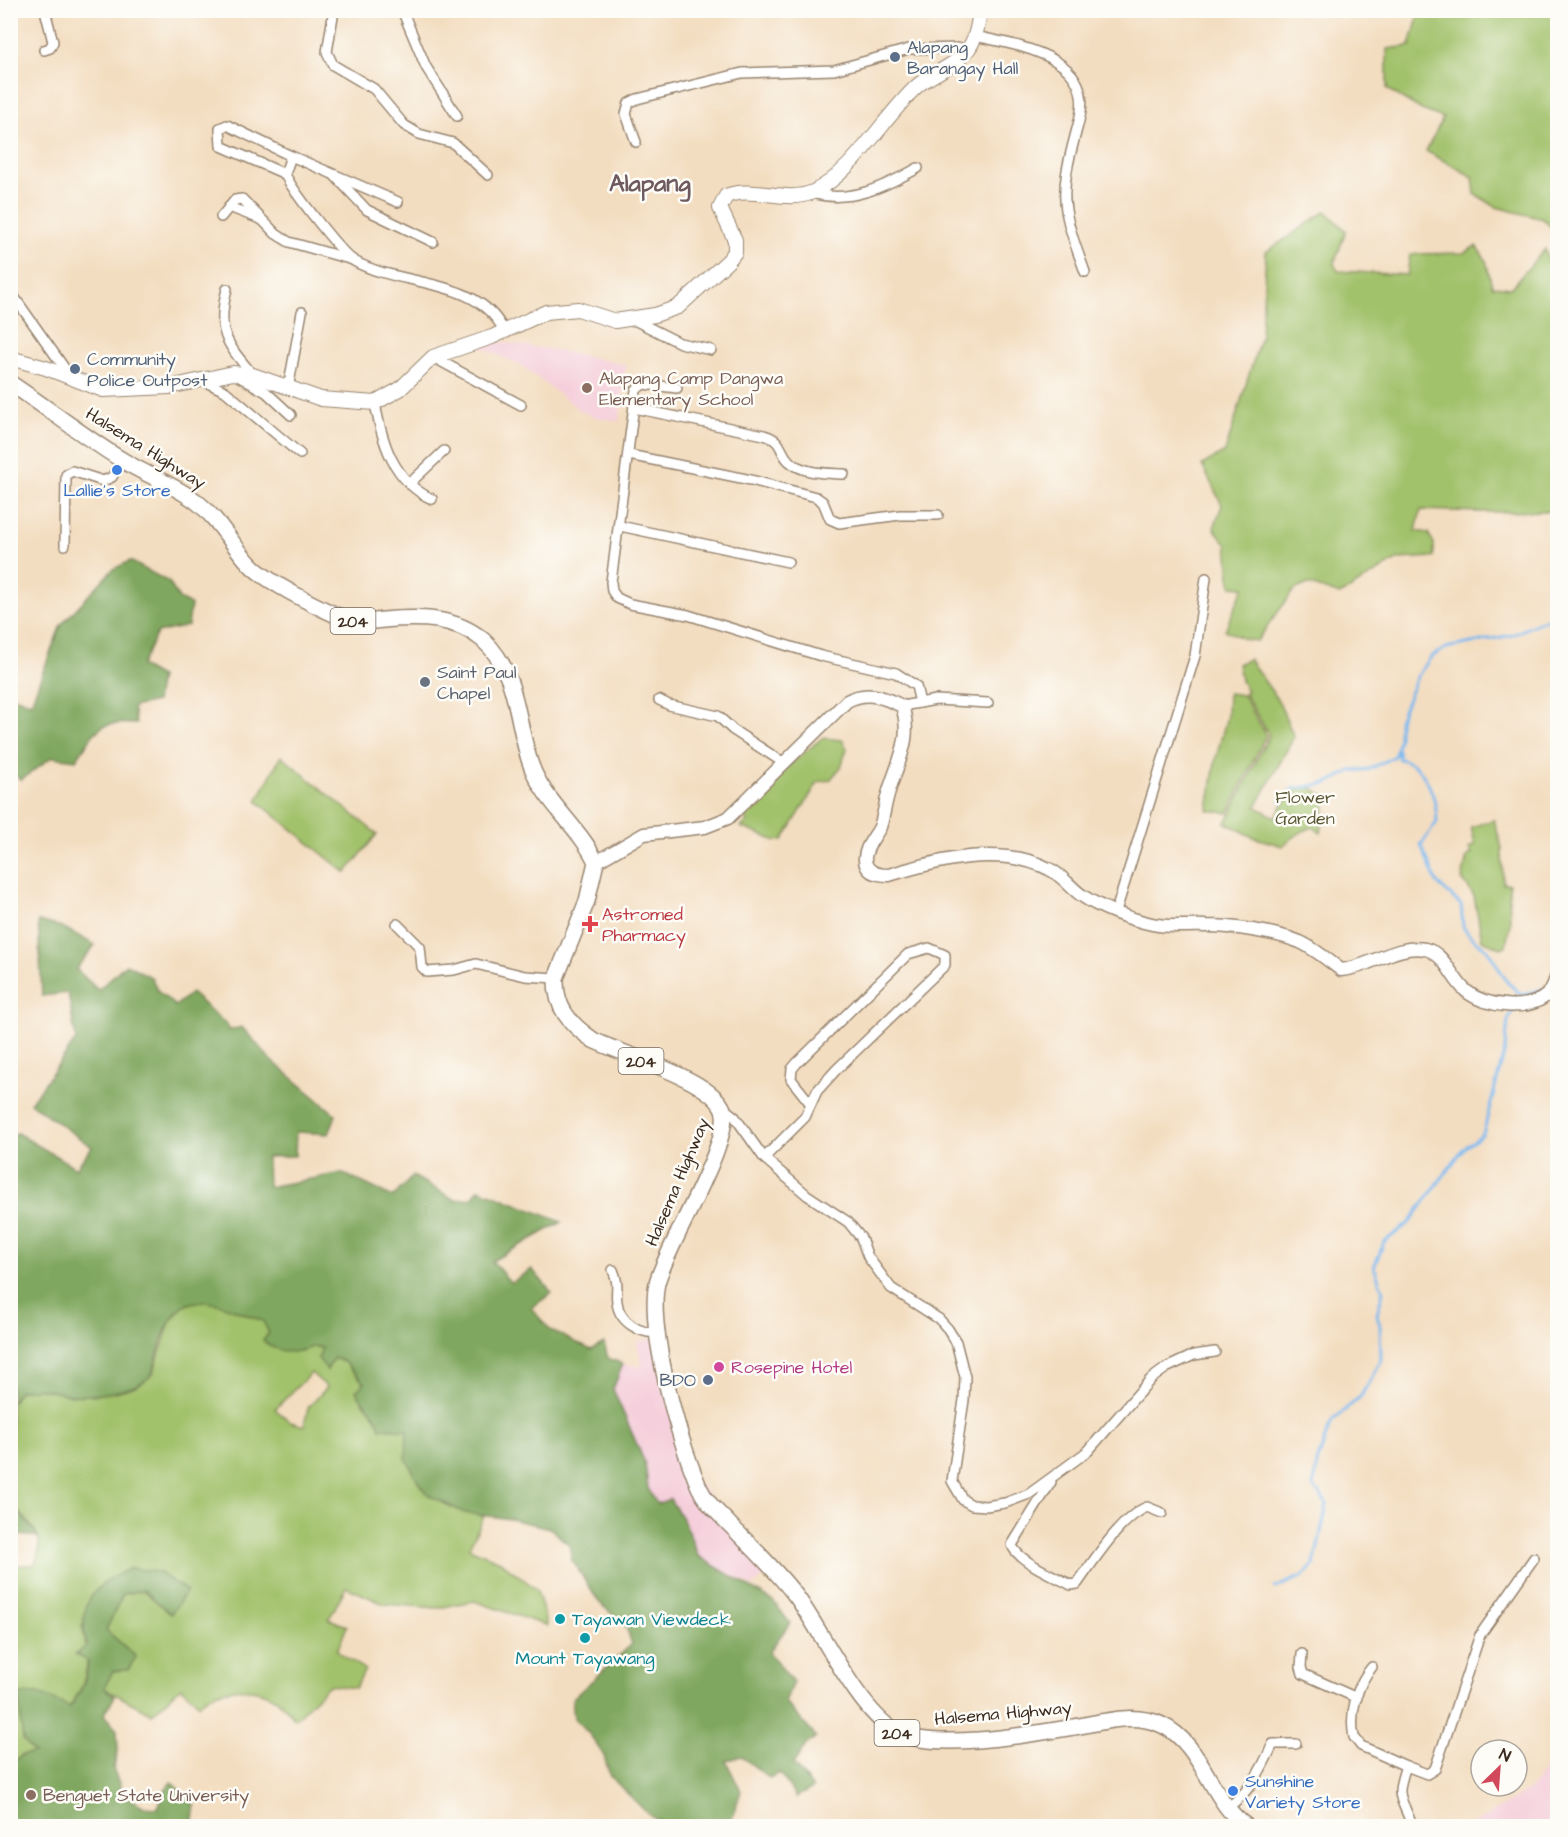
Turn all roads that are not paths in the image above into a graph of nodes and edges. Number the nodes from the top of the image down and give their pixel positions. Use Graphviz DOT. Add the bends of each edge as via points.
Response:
graph roads {
  1 [pos="45,10"];
  2 [pos="334,10"];
  3 [pos="402,10"];
  4 [pos="980,10"];
  5 [pos="972,42"];
  6 [pos="44,50"];
  7 [pos="457,116"];
  8 [pos="636,142"];
  9 [pos="291,156"];
  10 [pos="918,168"];
  11 [pos="285,174"];
  12 [pos="333,174"];
  13 [pos="488,175"];
  14 [pos="811,193"];
  15 [pos="398,202"];
  16 [pos="220,217"];
  17 [pos="433,242"];
  18 [pos="352,260"];
  19 [pos="1085,272"];
  20 [pos="227,289"];
  21 [pos="10,291"];
  22 [pos="302,312"];
  23 [pos="632,319"];
  24 [pos="504,331"];
  25 [pos="711,350"];
  26 [pos="433,357"];
  27 [pos="10,358"];
  28 [pos="233,373"];
  29 [pos="253,375"];
  30 [pos="71,378"];
  31 [pos="198,380"];
  32 [pos="10,383"];
  33 [pos="677,387"];
  34 [pos="288,388"];
  35 [pos="375,403"];
  36 [pos="522,405"];
  37 [pos="634,408"];
  38 [pos="291,415"];
  39 [pos="444,451"];
  40 [pos="300,454"];
  41 [pos="629,456"];
  42 [pos="122,460"];
  43 [pos="844,474"];
  44 [pos="409,484"];
  45 [pos="432,499"];
  46 [pos="938,515"];
  47 [pos="620,526"];
  48 [pos="64,545"];
  49 [pos="788,562"];
  50 [pos="1206,578"];
  51 [pos="659,700"];
  52 [pos="920,702"];
  53 [pos="988,703"];
  54 [pos="902,706"];
  55 [pos="784,763"];
  56 [pos="596,862"];
  57 [pos="1116,911"];
  58 [pos="397,924"];
  59 [pos="556,978"];
  60 [pos="1554,982"];
  61 [pos="810,1103"];
  62 [pos="721,1106"];
  63 [pos="764,1158"];
  64 [pos="613,1270"];
  65 [pos="659,1332"];
  66 [pos="1215,1352"];
  67 [pos="1054,1478"];
  68 [pos="1044,1493"];
  69 [pos="1029,1494"];
  70 [pos="1162,1513"];
  71 [pos="1534,1558"];
  72 [pos="1302,1654"];
  73 [pos="1372,1667"];
  74 [pos="1357,1698"];
  75 [pos="1296,1744"];
  76 [pos="1406,1766"];
  77 [pos="1227,1808"];
  78 [pos="1246,1827"];
  79 [pos="1412,1827"];
  1 -- 6 [label="street" via="53,42"];
  2 -- 13 [label="street" via="327,52 333,65 374,89 404,125 419,134 453,143"];
  3 -- 7 [label="street" via="426,67"];
  4 -- 5 [label="main road"];
  5 -- 8 [label="street" via="909,49 834,70 742,73 637,99 626,110"];
  5 -- 14 [label="main road" via="964,55 916,87 849,163"];
  5 -- 19 [label="street" via="1023,48 1057,61 1071,72 1081,89 1082,106 1068,163 1065,210"];
  9 -- 11 [label="street"];
  9 -- 11 [label="street" via="227,125 220,128 221,146"];
  9 -- 12 [label="street"];
  10 -- 14 [label="street" via="857,195 835,198"];
  11 -- 18 [label="street" via="295,192"];
  12 -- 15 [label="street"];
  12 -- 17 [label="street" via="367,210"];
  14 -- 23 [label="main road" via="794,197 739,193 726,196 721,212 736,243 729,261 678,307"];
  16 -- 18 [label="street" via="229,207 263,220 289,242"];
  18 -- 24 [label="street" via="471,298 493,313"];
  20 -- 29 [label="street" via="221,317 223,332"];
  21 -- 30 [label="street"];
  22 -- 34 [label="street"];
  23 -- 24 [label="main road" via="608,321 578,309 561,309"];
  23 -- 25 [label="street" via="680,343"];
  24 -- 26 [label="main road"];
  26 -- 35 [label="main road" via="394,394"];
  26 -- 36 [label="street"];
  27 -- 30 [label="main road"];
  28 -- 29 [label="main road"];
  28 -- 31 [label="main road"];
  28 -- 38 [label="street" via="267,392"];
  29 -- 34 [label="main road"];
  30 -- 31 [label="main road" via="103,390 170,387"];
  31 -- 40 [label="street" via="225,391"];
  32 -- 42 [label="highway, Halsema Highway / 204"];
  33 -- 37 [label="street" via="640,385"];
  34 -- 35 [label="main road" via="336,402"];
  35 -- 44 [label="street" via="384,444"];
  37 -- 41 [label="street"];
  37 -- 43 [label="street" via="764,435 777,440 795,465"];
  39 -- 44 [label="street"];
  41 -- 46 [label="street" via="816,497 823,502 830,519 839,523 900,515"];
  41 -- 47 [label="street"];
  42 -- 48 [label="street" via="112,477 103,481 72,471 66,475"];
  42 -- 56 [label="highway, Halsema Highway / 204" via="196,501 215,518 258,572 336,614 358,622 438,619 483,640 500,663 515,698 531,765 545,790 580,832"];
  44 -- 45 [label="street"];
  47 -- 49 [label="street"];
  47 -- 52 [label="street" via="611,582 617,598 705,620 820,656 896,673 916,686"];
  50 -- 57 [label="street" via="1195,656"];
  51 -- 55 [label="street" via="718,716"];
  52 -- 53 [label="street"];
  52 -- 54 [label="street"];
  54 -- 55 [label="street" via="871,694 857,696"];
  54 -- 57 [label="street" via="906,718 905,750 878,830 865,854 869,871 890,874 956,856 1011,859 1049,869 1080,894"];
  55 -- 56 [label="street" via="722,821 705,827 644,834"];
  56 -- 59 [label="highway" via="587,901"];
  57 -- 60 [label="street" via="1154,925 1224,927 1299,942 1341,970 1418,948 1429,950 1439,955 1466,991 1492,1003 1526,1004 1546,995"];
  58 -- 59 [label="street" via="420,947 422,967 427,972 476,964 525,976"];
  59 -- 62 [label="highway, Halsema Highway / 204" via="559,1002 578,1030 616,1051 704,1088"];
  61 -- 61 [label="street" via="836,1070 939,972 946,962 945,955 929,948 908,954 797,1063 791,1078"];
  61 -- 63 [label="street" via="805,1117"];
  62 -- 63 [label="street" via="735,1117"];
  62 -- 65 [label="highway, Halsema Highway / 204" via="726,1118 717,1148 660,1273 655,1300"];
  63 -- 69 [label="street" via="807,1195 848,1222 891,1288 939,1319 956,1342 965,1377 953,1463 956,1491 972,1505 986,1506"];
  64 -- 65 [label="street" via="618,1284 616,1300 623,1317 642,1332"];
  65 -- 77 [label="highway, Halsema Highway / 204" via="664,1375 701,1491 784,1580 859,1694 890,1729 919,1740 968,1740 1122,1719 1151,1721 1175,1733 1185,1744"];
  66 -- 67 [label="street" via="1179,1360 1151,1379 1088,1451"];
  67 -- 68 [label="street"];
  67 -- 69 [label="street"];
  68 -- 69 [label="street"];
  68 -- 70 [label="street" via="1013,1541 1014,1551 1074,1585 1135,1514 1147,1507"];
  71 -- 76 [label="street" via="1480,1635 1435,1769 1427,1774"];
  72 -- 74 [label="street" via="1303,1674"];
  73 -- 74 [label="street" via="1361,1681"];
  74 -- 76 [label="street" via="1352,1731 1356,1743"];
  75 -- 77 [label="street" via="1274,1744 1258,1776 1239,1800"];
  76 -- 79 [label="street" via="1398,1789"];
  77 -- 78 [label="highway, Halsema Highway / 204"];
}
